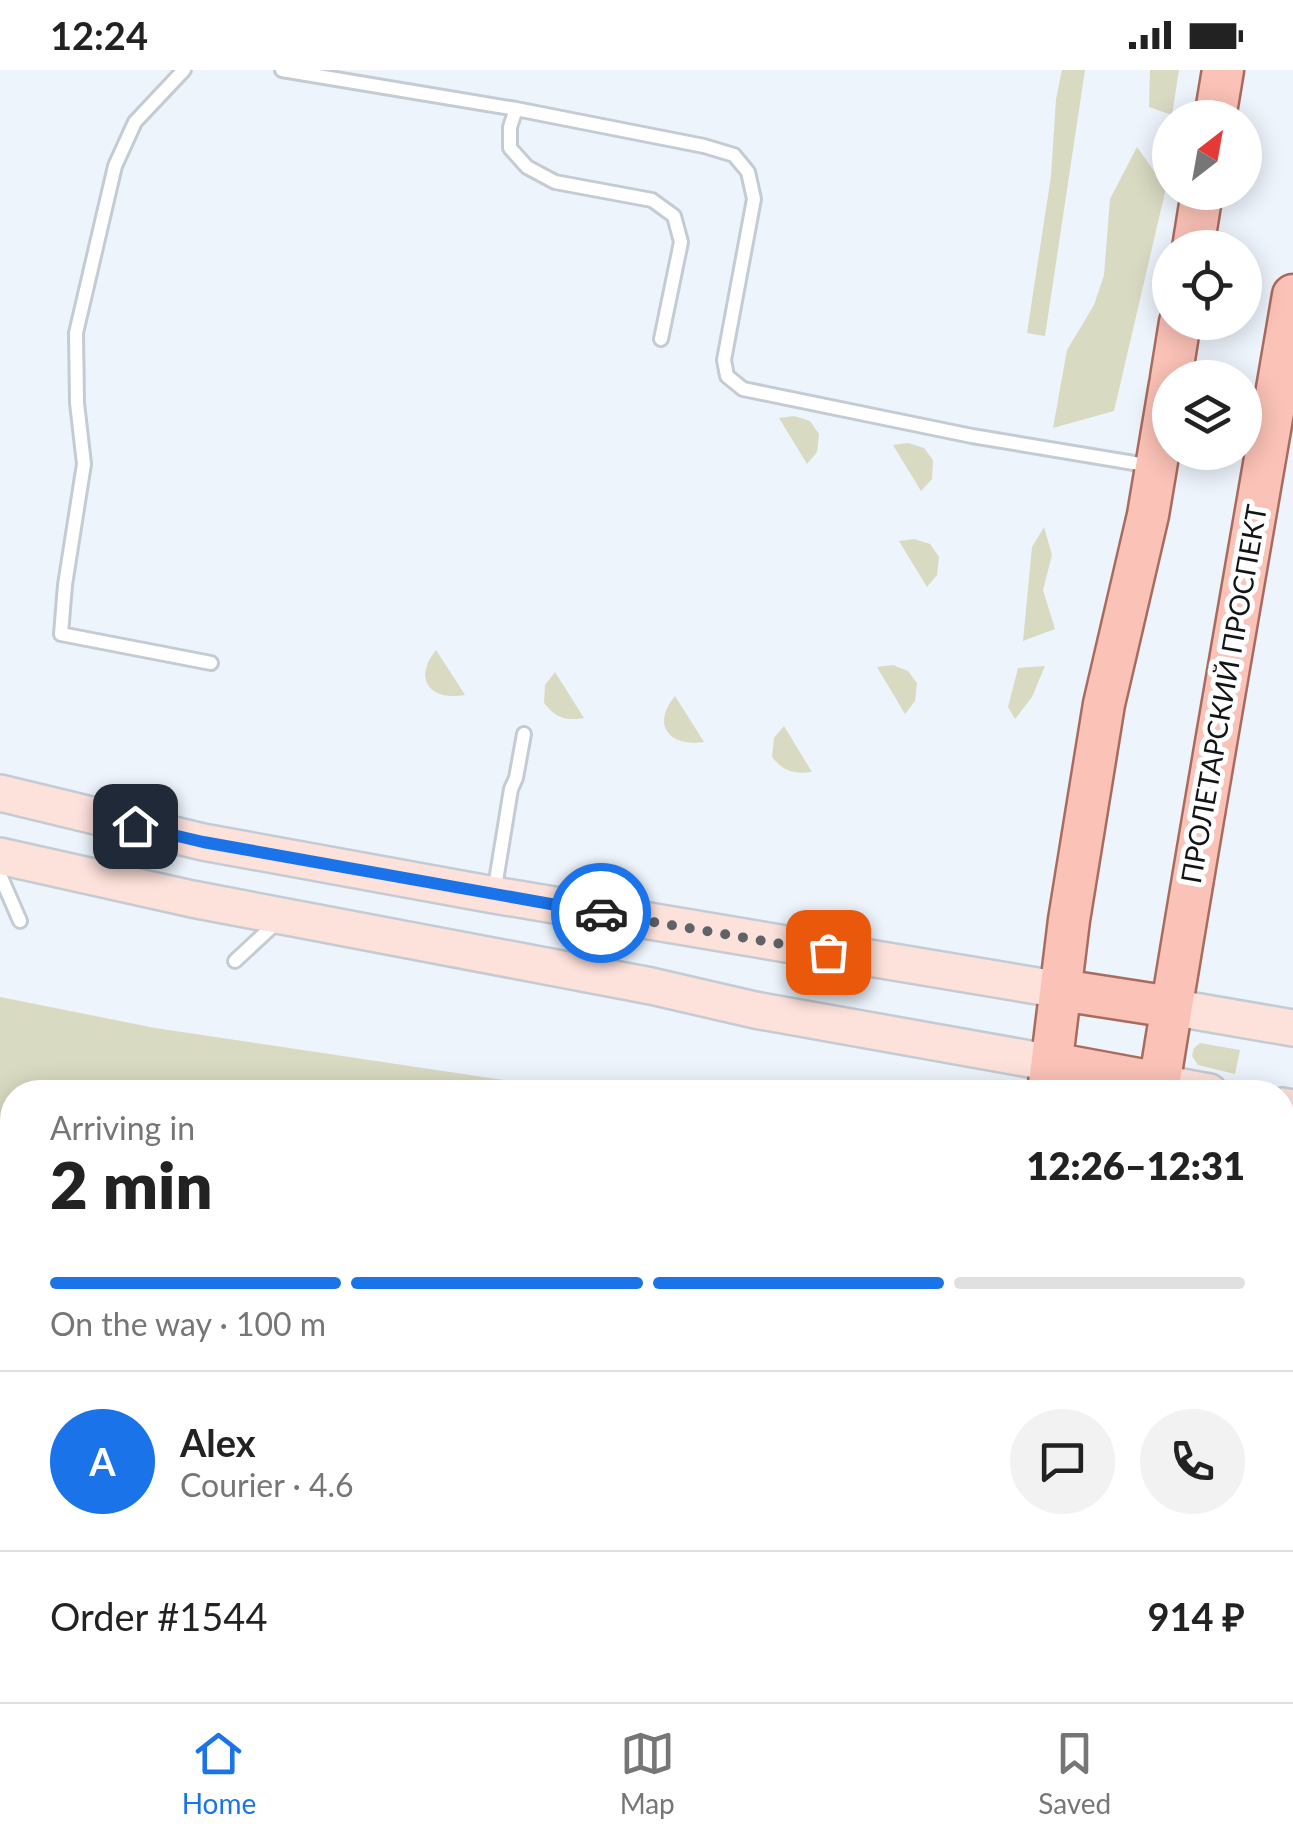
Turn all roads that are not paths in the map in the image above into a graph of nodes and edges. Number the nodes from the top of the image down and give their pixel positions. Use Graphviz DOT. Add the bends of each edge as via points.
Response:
graph roads {
  1 [pos="184,70"];
  2 [pos="282,70"];
  3 [pos="1223,70"];
  4 [pos="1218,100"];
  5 [pos="516,109"];
  6 [pos="1293,295"];
  7 [pos="661,339"];
  8 [pos="1285,387"];
  9 [pos="1152,465"];
  10 [pos="1155,470"];
  11 [pos="210,662"];
  12 [pos="524,734"];
  13 [pos="0,793"];
  14 [pos="0,856"];
  15 [pos="0,875"];
  16 [pos="494,896"];
  17 [pos="282,916"];
  18 [pos="20,920"];
  19 [pos="234,960"];
  20 [pos="1061,990"];
  21 [pos="1171,1008"];
  22 [pos="1293,1028"];
  23 [pos="1050,1078"];
  24 [pos="1160,1080"];
  1 -- 11 [label="lane" via="135,122 115,166 76,333 84,464 61,634"];
  2 -- 5 [label="lane"];
  3 -- 4 [label="main road"];
  5 -- 7 [label="lane" via="510,148 527,167 555,182 652,200 674,216 681,242"];
  5 -- 9 [label="lane" via="704,146 734,155 748,172 754,199 724,360 727,376 743,390"];
  6 -- 8 [label="main road, ПРОЛЕТАРСКИЙ ПРОСПЕКТ"];
  8 -- 21 [label="main road, ПРОЛЕТАРСКИЙ ПРОСПЕКТ"];
  10 -- 20 [label="main road" via="1104,704"];
  12 -- 16 [label="lane"];
  13 -- 16 [label="main road" via="203,842"];
  14 -- 17 [label="main road"];
  15 -- 18 [label="lane"];
  16 -- 20 [label="main road"];
  17 -- 19 [label="lane"];
  17 -- 23 [label="main road" via="650,986"];
  20 -- 21 [label="main road"];
  20 -- 23 [label="main road"];
  21 -- 22 [label="main road"];
  21 -- 24 [label="main road, ПРОЛЕТАРСКИЙ ПРОСПЕКТ"];
}
